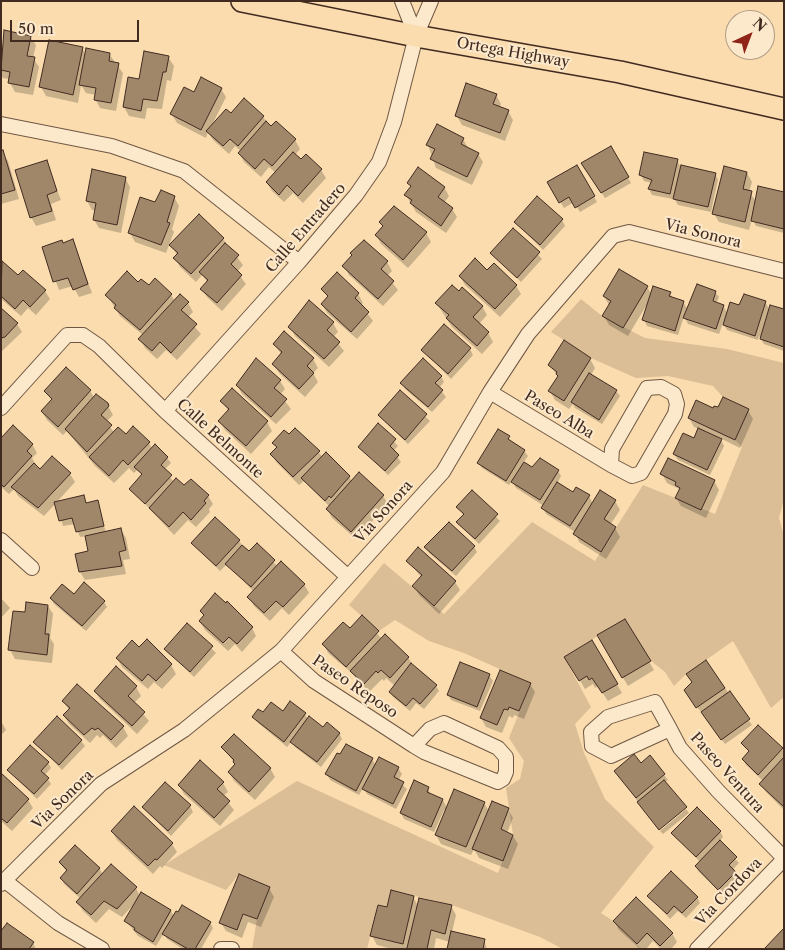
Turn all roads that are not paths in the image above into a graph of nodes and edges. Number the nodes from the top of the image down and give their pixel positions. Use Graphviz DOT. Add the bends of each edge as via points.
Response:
graph roads {
  1 [pos="242,1"];
  2 [pos="402,1"];
  3 [pos="431,1"];
  4 [pos="416,36"];
  5 [pos="784,109"];
  6 [pos="1,124"];
  7 [pos="299,262"];
  8 [pos="784,271"];
  9 [pos="490,392"];
  10 [pos="1,408"];
  11 [pos="165,411"];
  12 [pos="611,465"];
  13 [pos="1,540"];
  14 [pos="32,568"];
  15 [pos="348,577"];
  16 [pos="281,651"];
  17 [pos="670,729"];
  18 [pos="414,746"];
  19 [pos="784,859"];
  20 [pos="3,882"];
  21 [pos="102,949"];
  22 [pos="221,949"];
  23 [pos="232,949"];
  24 [pos="697,949"];
  1 -- 4 [label="main road, Ortega Highway"];
  2 -- 4 [label="street"];
  3 -- 4 [label="street, Calle Entradero"];
  4 -- 5 [label="main road, Ortega Highway" via="620,72"];
  4 -- 7 [label="street, Calle Entradero" via="394,122 379,162 356,195"];
  6 -- 7 [label="street" via="112,146 184,171"];
  7 -- 11 [label="street, Calle Entradero"];
  8 -- 9 [label="street, Via Sonora" via="629,232 613,236 528,334"];
  9 -- 12 [label="street, Paseo Alba"];
  9 -- 15 [label="street, Via Sonora" via="442,472"];
  10 -- 11 [label="street, Calle Belmonte" via="67,335 83,336 99,346"];
  11 -- 15 [label="street, Calle Belmonte"];
  12 -- 12 [label="street, Paseo Alba" via="632,476 641,473 675,414 674,394 661,387 647,388 612,449"];
  13 -- 14 [label="street"];
  15 -- 16 [label="street, Via Sonora"];
  16 -- 18 [label="street, Paseo Reposo" via="314,681"];
  16 -- 20 [label="street, Via Sonora" via="184,730 101,784"];
  17 -- 17 [label="street, Paseo Ventura" via="611,756 592,746 591,732 608,717 655,702"];
  17 -- 19 [label="street, Paseo Ventura" via="680,748"];
  18 -- 18 [label="street, Paseo Reposo" via="498,782 506,772 506,757 498,748 444,723 430,729"];
  19 -- 24 [label="street, Via Cordova"];
  20 -- 21 [label="street" via="58,923"];
  22 -- 23 [label="street"];
}
